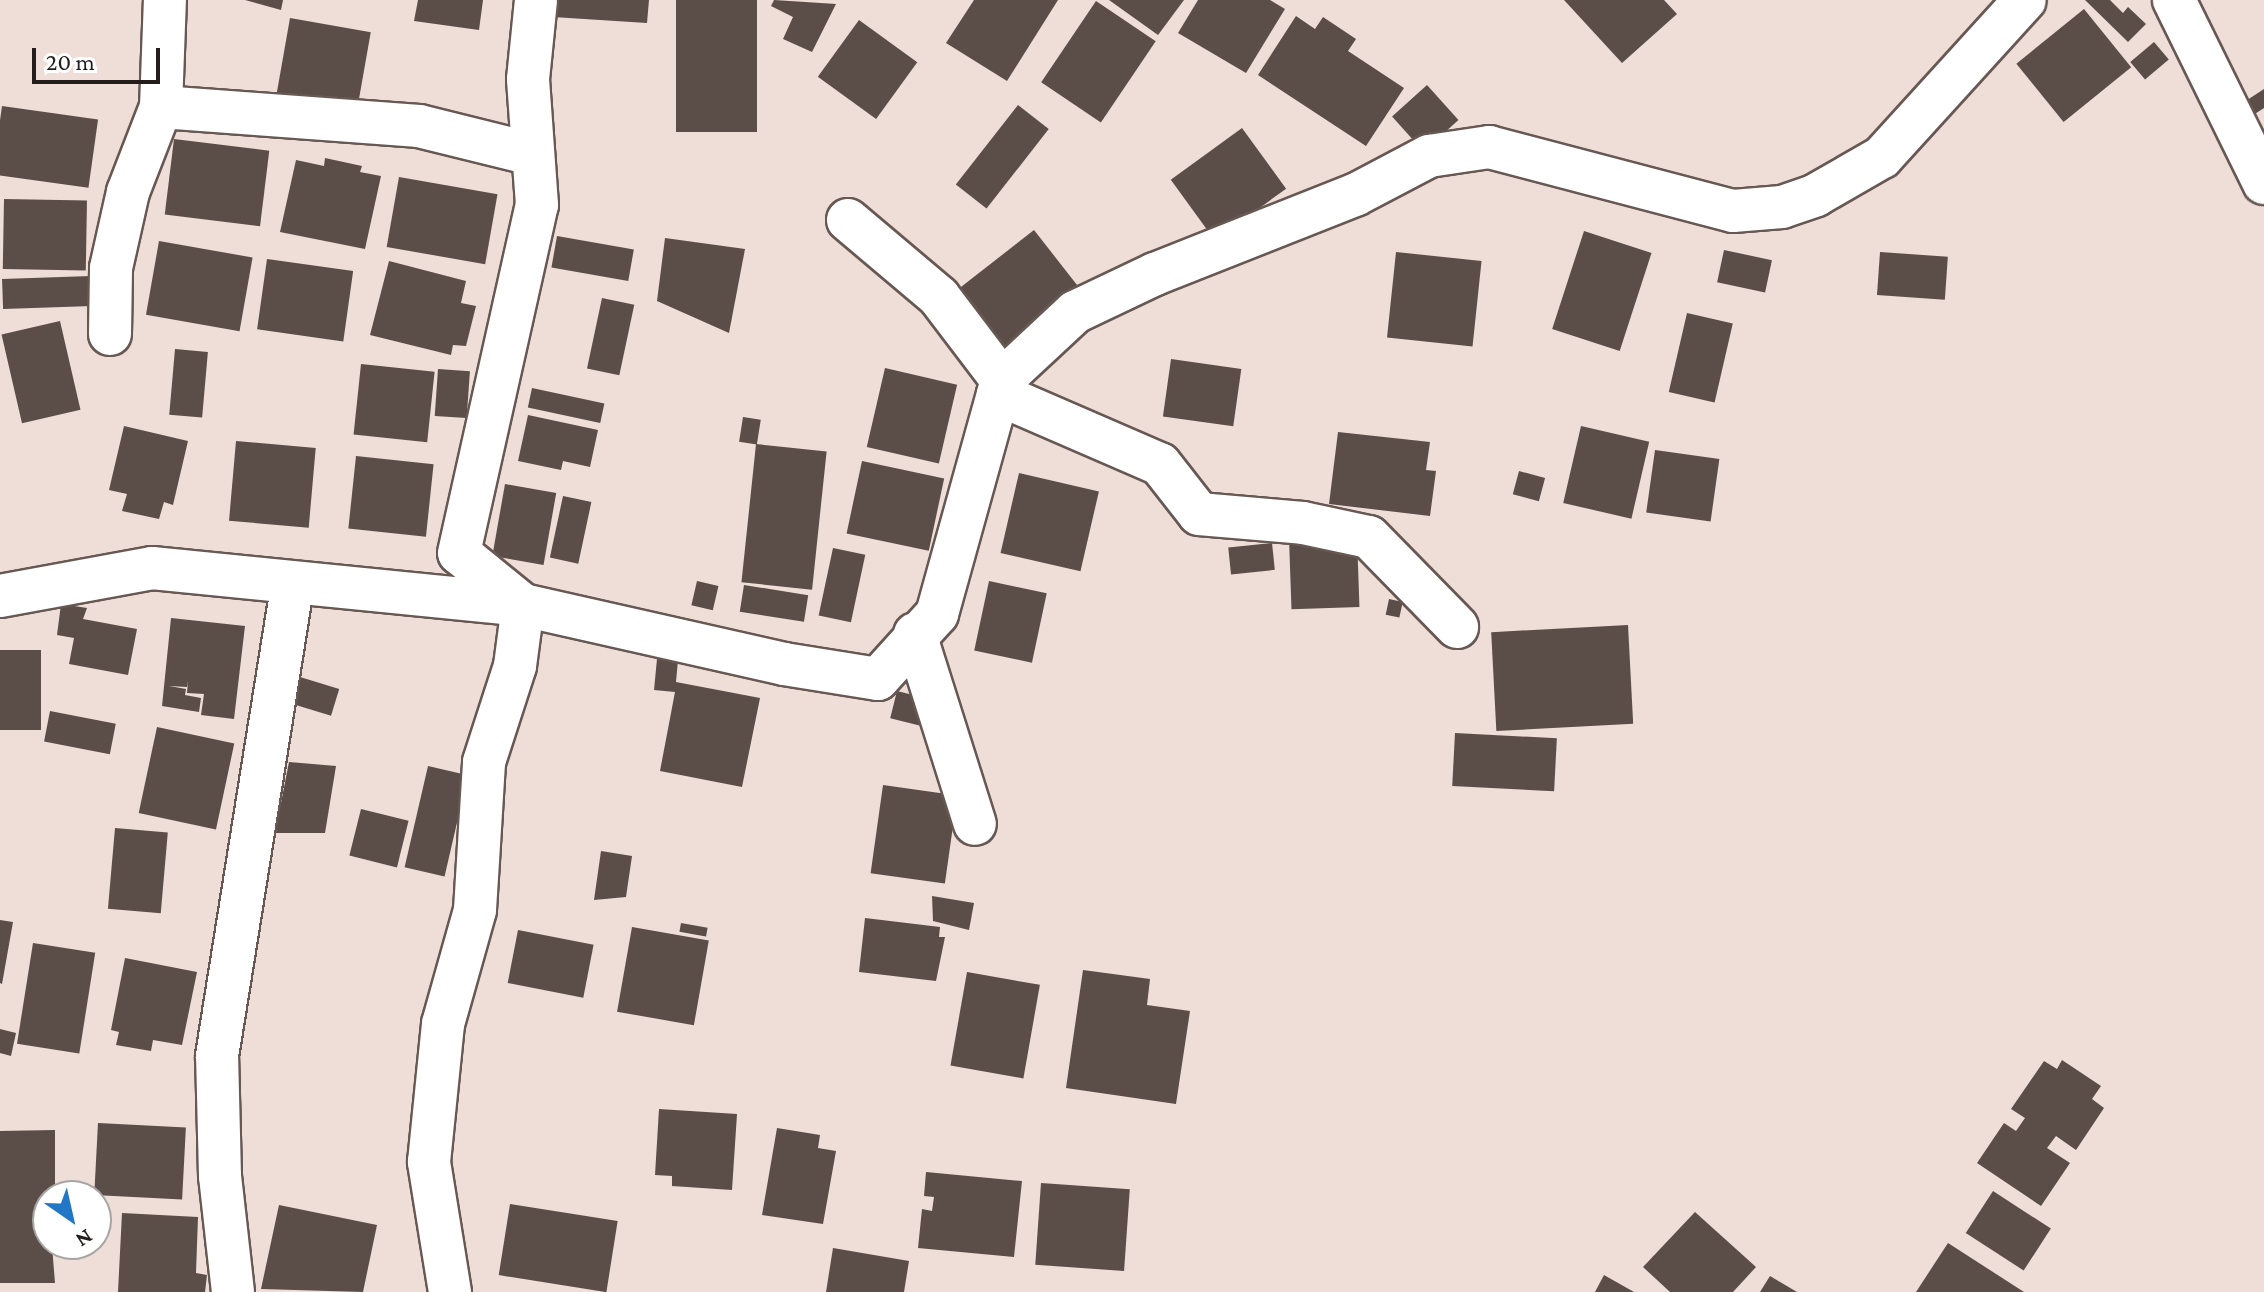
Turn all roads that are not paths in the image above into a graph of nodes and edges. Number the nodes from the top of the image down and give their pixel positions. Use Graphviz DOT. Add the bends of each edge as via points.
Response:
graph roads {
  1 [pos="165,0"];
  2 [pos="536,0"];
  3 [pos="2025,0"];
  4 [pos="2174,0"];
  5 [pos="161,107"];
  6 [pos="532,154"];
  7 [pos="2264,183"];
  8 [pos="848,220"];
  9 [pos="110,334"];
  10 [pos="1000,387"];
  11 [pos="292,586"];
  12 [pos="0,596"];
  13 [pos="523,605"];
  14 [pos="1457,627"];
  15 [pos="915,634"];
  16 [pos="975,824"];
  17 [pos="233,1292"];
  18 [pos="450,1292"];
  1 -- 5 [label="street"];
  2 -- 6 [label="street" via="528,79"];
  3 -- 10 [label="street" via="1882,157 1816,195 1782,207 1733,211 1489,147 1429,156 1355,195 1155,274 1075,312"];
  4 -- 7 [label="street"];
  5 -- 6 [label="street" via="419,126"];
  5 -- 9 [label="street" via="128,192 111,268"];
  6 -- 13 [label="street" via="537,205 459,553"];
  8 -- 10 [label="street" via="939,297"];
  10 -- 14 [label="street" via="1160,464 1199,514 1303,523 1369,537"];
  10 -- 15 [label="street" via="937,614"];
  11 -- 12 [label="street" via="152,568"];
  11 -- 13 [label="street"];
  11 -- 17 [label="street" via="217,1056 220,1176"];
  13 -- 15 [label="street" via="784,664 878,679"];
  13 -- 18 [label="street" via="515,666 484,762 475,910 443,1024 429,1162"];
  15 -- 16 [label="street"];
}
